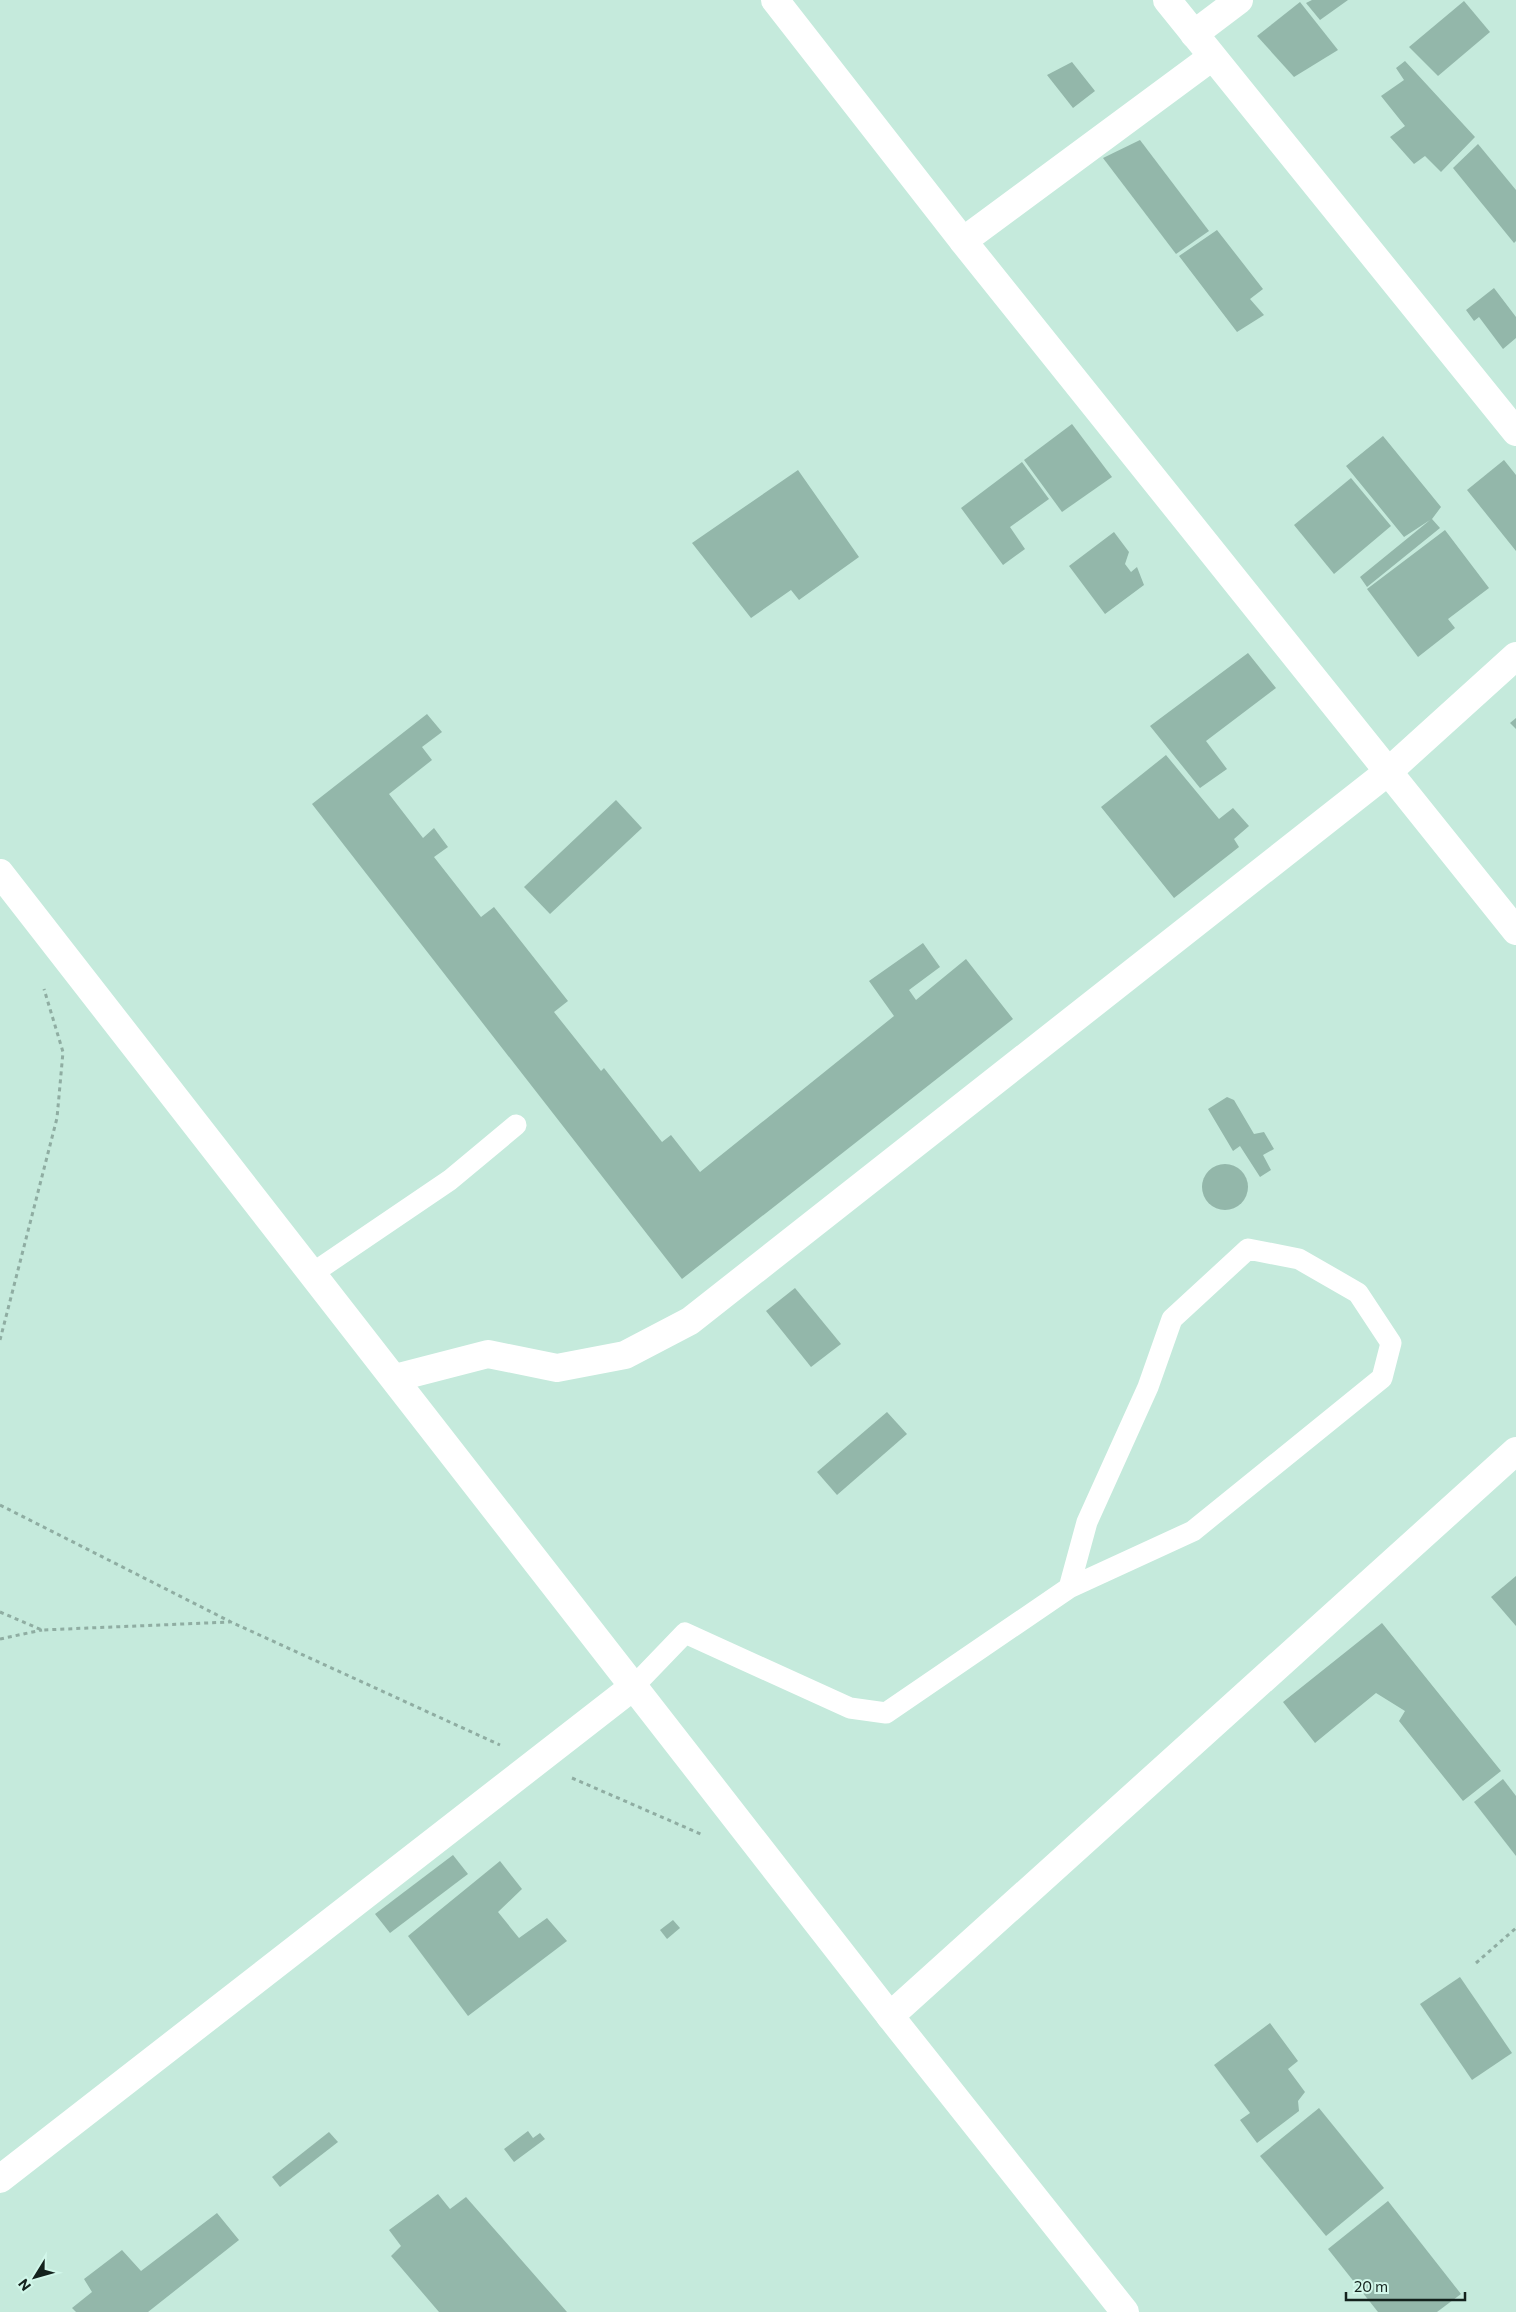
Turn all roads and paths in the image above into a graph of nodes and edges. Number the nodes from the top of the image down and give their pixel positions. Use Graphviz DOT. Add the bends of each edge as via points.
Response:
graph roads {
  1 [pos="775,0"];
  2 [pos="1167,0"];
  3 [pos="1239,0"];
  4 [pos="1194,34"];
  5 [pos="1212,57"];
  6 [pos="963,241"];
  7 [pos="1516,432"];
  8 [pos="1516,656"];
  9 [pos="1389,771"];
  10 [pos="0,873"];
  11 [pos="1516,931"];
  12 [pos="43,986"];
  13 [pos="516,1125"];
  14 [pos="313,1273"];
  15 [pos="0,1340"];
  16 [pos="395,1378"];
  17 [pos="1516,1451"];
  18 [pos="0,1505"];
  19 [pos="1069,1588"];
  20 [pos="0,1612"];
  21 [pos="230,1622"];
  22 [pos="42,1630"];
  23 [pos="0,1639"];
  24 [pos="634,1686"];
  25 [pos="537,1763"];
  26 [pos="709,1837"];
  27 [pos="1516,1928"];
  28 [pos="1476,1963"];
  29 [pos="890,2016"];
  30 [pos="0,2179"];
  31 [pos="1124,2312"];
  1 -- 6 [label="street"];
  2 -- 4 [label="street"];
  3 -- 4 [label="street"];
  4 -- 5 [label="street"];
  5 -- 6 [label="street"];
  5 -- 7 [label="street"];
  6 -- 9 [label="street"];
  8 -- 9 [label="street"];
  9 -- 11 [label="street"];
  9 -- 16 [label="street" via="690,1322 625,1355 557,1368 488,1354"];
  10 -- 14 [label="street"];
  12 -- 15 [label="path" via="63,1052 57,1118"];
  13 -- 14 [label="lane" via="450,1180"];
  14 -- 16 [label="street"];
  16 -- 24 [label="street"];
  17 -- 29 [label="street"];
  18 -- 21 [label="path"];
  19 -- 19 [label="lane" via="1193,1531 1382,1378 1391,1343 1358,1293 1299,1259 1248,1249 1172,1319 1148,1387 1087,1522"];
  19 -- 24 [label="lane" via="886,1713 850,1708 685,1632"];
  20 -- 22 [label="path"];
  21 -- 22 [label="path"];
  21 -- 25 [label="path"];
  22 -- 23 [label="path"];
  24 -- 25 [label="street"];
  24 -- 29 [label="street"];
  25 -- 26 [label="path"];
  25 -- 30 [label="street"];
  27 -- 28 [label="path"];
  29 -- 31 [label="street"];
}
